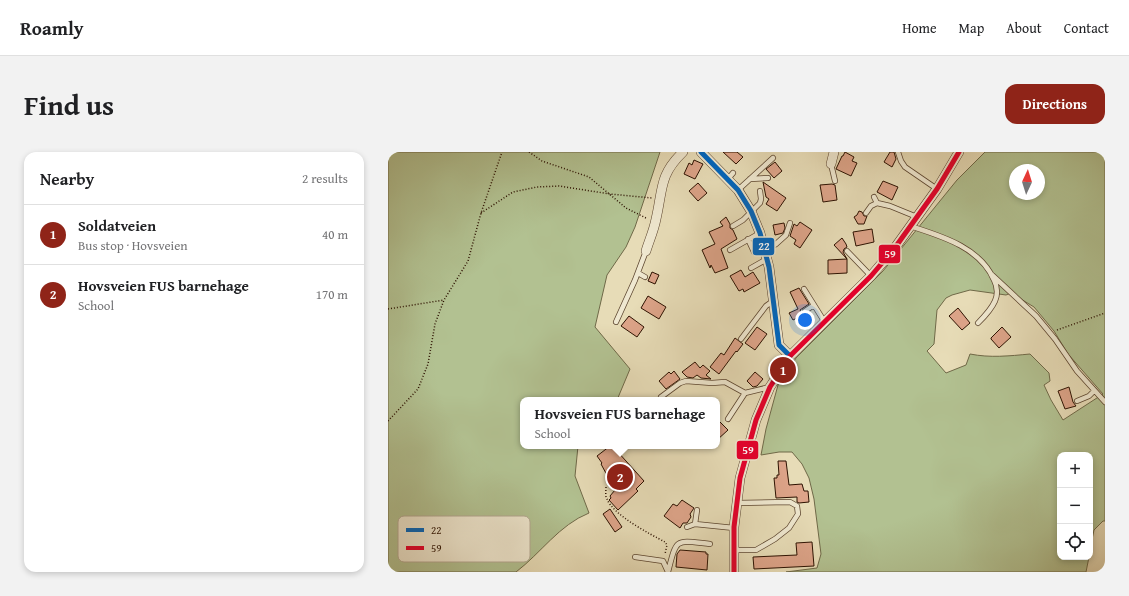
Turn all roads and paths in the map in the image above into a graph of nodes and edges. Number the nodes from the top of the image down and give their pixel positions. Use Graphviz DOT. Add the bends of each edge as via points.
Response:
graph roads {
  1 [pos="502,152"];
  2 [pos="529,152"];
  3 [pos="683,152"];
  4 [pos="701,152"];
  5 [pos="834,152"];
  6 [pos="898,152"];
  7 [pos="959,152"];
  8 [pos="773,158"];
  9 [pos="831,164"];
  10 [pos="768,178"];
  11 [pos="750,179"];
  12 [pos="835,181"];
  13 [pos="937,189"];
  14 [pos="738,190"];
  15 [pos="760,191"];
  16 [pos="610,194"];
  17 [pos="874,197"];
  18 [pos="660,198"];
  19 [pos="877,203"];
  20 [pos="751,211"];
  21 [pos="481,213"];
  22 [pos="866,213"];
  23 [pos="917,218"];
  24 [pos="656,220"];
  25 [pos="790,222"];
  26 [pos="733,226"];
  27 [pos="910,226"];
  28 [pos="760,233"];
  29 [pos="748,240"];
  30 [pos="730,250"];
  31 [pos="646,251"];
  32 [pos="846,251"];
  33 [pos="754,252"];
  34 [pos="766,255"];
  35 [pos="751,268"];
  36 [pos="638,273"];
  37 [pos="992,274"];
  38 [pos="871,276"];
  39 [pos="645,277"];
  40 [pos="804,289"];
  41 [pos="444,300"];
  42 [pos="773,301"];
  43 [pos="814,305"];
  44 [pos="388,309"];
  45 [pos="804,311"];
  46 [pos="1105,313"];
  47 [pos="824,321"];
  48 [pos="616,322"];
  49 [pos="978,323"];
  50 [pos="1054,331"];
  51 [pos="742,339"];
  52 [pos="790,356"];
  53 [pos="770,387"];
  54 [pos="1094,391"];
  55 [pos="745,393"];
  56 [pos="661,397"];
  57 [pos="1077,401"];
  58 [pos="1105,402"];
  59 [pos="728,419"];
  60 [pos="388,421"];
  61 [pos="606,487"];
  62 [pos="736,503"];
  63 [pos="698,510"];
  64 [pos="695,524"];
  65 [pos="687,527"];
  66 [pos="734,528"];
  67 [pos="710,544"];
  68 [pos="734,550"];
  69 [pos="635,557"];
  70 [pos="663,561"];
  71 [pos="668,572"];
  72 [pos="734,572"];
  1 -- 21 [label="path"];
  2 -- 16 [label="path" via="542,161 589,177"];
  3 -- 18 [label="street" via="666,172"];
  4 -- 14 [label="street" via="730,177"];
  5 -- 9 [label="street"];
  6 -- 13 [label="lane" via="905,167"];
  7 -- 13 [label="street"];
  8 -- 11 [label="lane"];
  9 -- 12 [label="lane"];
  10 -- 11 [label="lane"];
  11 -- 14 [label="lane"];
  13 -- 23 [label="street"];
  14 -- 20 [label="street"];
  15 -- 20 [label="lane" via="760,203"];
  16 -- 18 [label="path"];
  16 -- 21 [label="path" via="559,186 537,187 513,192"];
  16 -- 24 [label="path" via="626,208 645,218"];
  17 -- 19 [label="lane"];
  18 -- 24 [label="street"];
  19 -- 22 [label="lane"];
  19 -- 23 [label="lane"];
  20 -- 26 [label="lane"];
  20 -- 28 [label="street"];
  21 -- 41 [label="path" via="468,261"];
  23 -- 27 [label="street"];
  24 -- 31 [label="street"];
  25 -- 34 [label="lane" via="786,235"];
  27 -- 37 [label="lane" via="962,246 977,256"];
  27 -- 38 [label="street"];
  28 -- 29 [label="lane"];
  28 -- 34 [label="street"];
  29 -- 30 [label="lane"];
  29 -- 33 [label="lane"];
  31 -- 36 [label="lane"];
  32 -- 38 [label="lane"];
  34 -- 35 [label="lane"];
  34 -- 42 [label="street"];
  36 -- 39 [label="lane"];
  36 -- 48 [label="lane"];
  37 -- 49 [label="lane" via="997,292 995,300"];
  37 -- 54 [label="lane" via="1036,316"];
  38 -- 47 [label="street"];
  40 -- 43 [label="lane"];
  41 -- 44 [label="path"];
  41 -- 60 [label="path" via="428,364 418,389"];
  42 -- 51 [label="lane" via="753,321"];
  42 -- 52 [label="street" via="779,344"];
  43 -- 45 [label="lane"];
  43 -- 47 [label="lane"];
  46 -- 50 [label="path"];
  47 -- 52 [label="street"];
  52 -- 53 [label="street"];
  53 -- 55 [label="lane"];
  53 -- 62 [label="street" via="756,420 746,454"];
  54 -- 57 [label="lane"];
  54 -- 58 [label="lane"];
  55 -- 56 [label="lane" via="725,382 686,381"];
  55 -- 59 [label="lane"];
  61 -- 70 [label="path" via="606,498 611,507 665,542 667,545"];
  62 -- 66 [label="street"];
  62 -- 68 [label="lane" via="790,502 797,506 798,514 789,528 776,539 756,550"];
  63 -- 64 [label="lane"];
  64 -- 65 [label="lane"];
  64 -- 66 [label="lane"];
  66 -- 68 [label="street"];
  67 -- 71 [label="lane" via="684,541 677,544"];
  68 -- 72 [label="street"];
  69 -- 70 [label="lane"];
  70 -- 71 [label="lane"];
}
